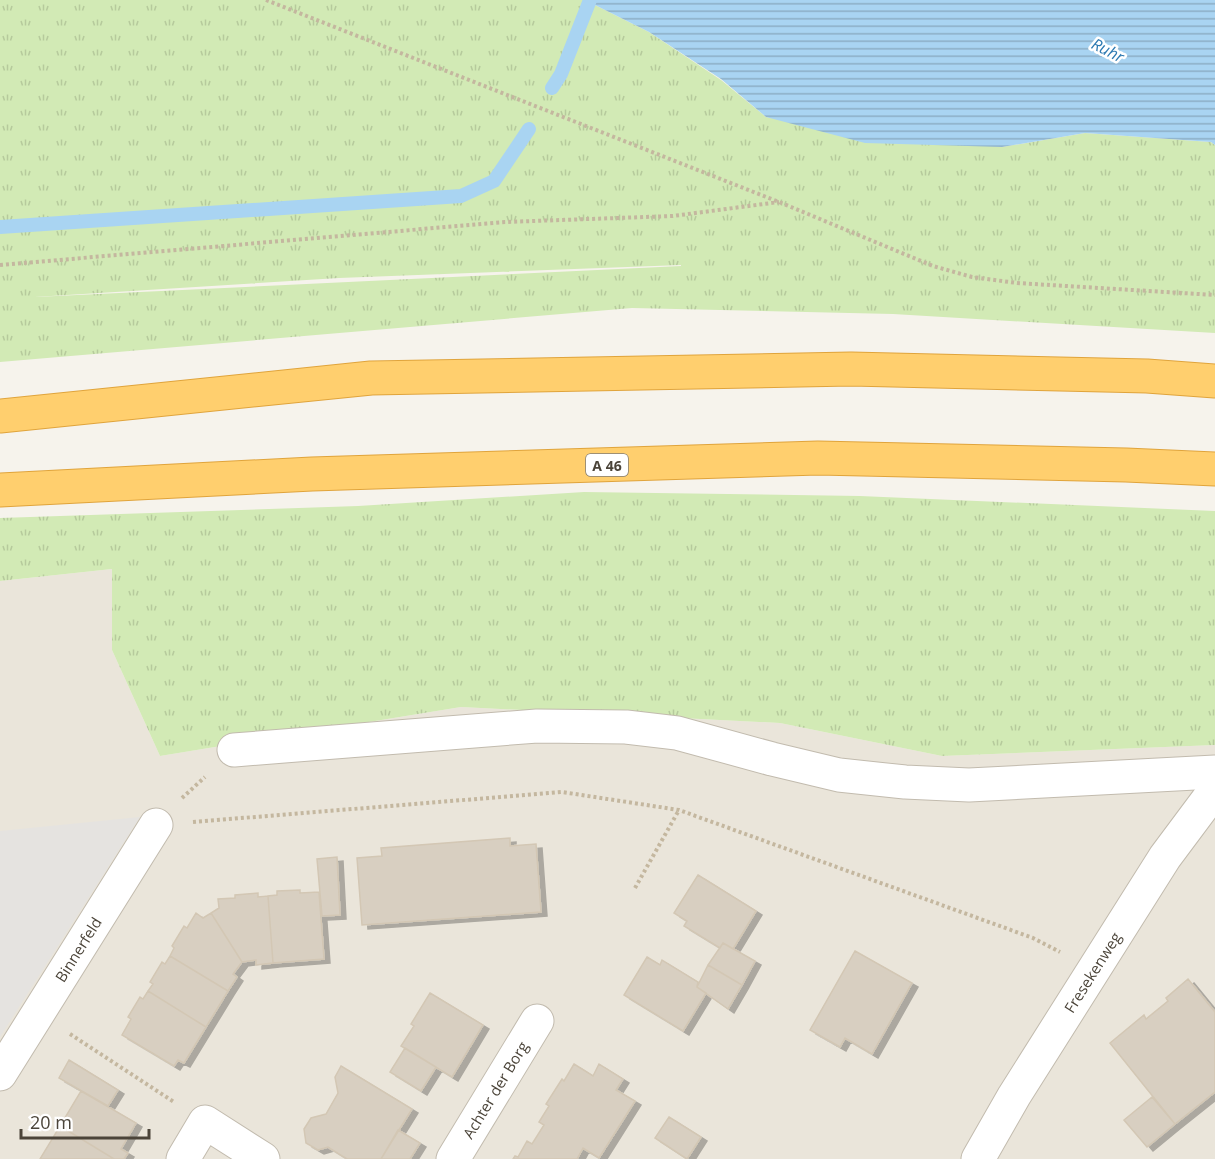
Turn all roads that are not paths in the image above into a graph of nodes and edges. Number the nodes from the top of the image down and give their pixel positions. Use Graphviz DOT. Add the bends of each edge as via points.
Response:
graph roads {
  1 [pos="1215,381"];
  2 [pos="0,416"];
  3 [pos="1215,469"];
  4 [pos="0,490"];
  5 [pos="234,750"];
  6 [pos="1215,772"];
  7 [pos="1215,790"];
  8 [pos="156,825"];
  9 [pos="537,1021"];
  10 [pos="0,1074"];
  11 [pos="183,1159"];
  12 [pos="263,1159"];
  13 [pos="453,1159"];
  14 [pos="978,1159"];
  1 -- 2 [label="highway" via="851,369 371,378"];
  3 -- 4 [label="highway, A 46" via="818,458 312,474"];
  5 -- 6 [label="street" via="578,725 677,733 828,772 905,783 991,784"];
  7 -- 14 [label="street, Fresekenweg" via="1165,857"];
  8 -- 10 [label="street, Binnerfeld"];
  9 -- 13 [label="street, Achter der Borg"];
  11 -- 12 [label="street" via="205,1122"];
}
